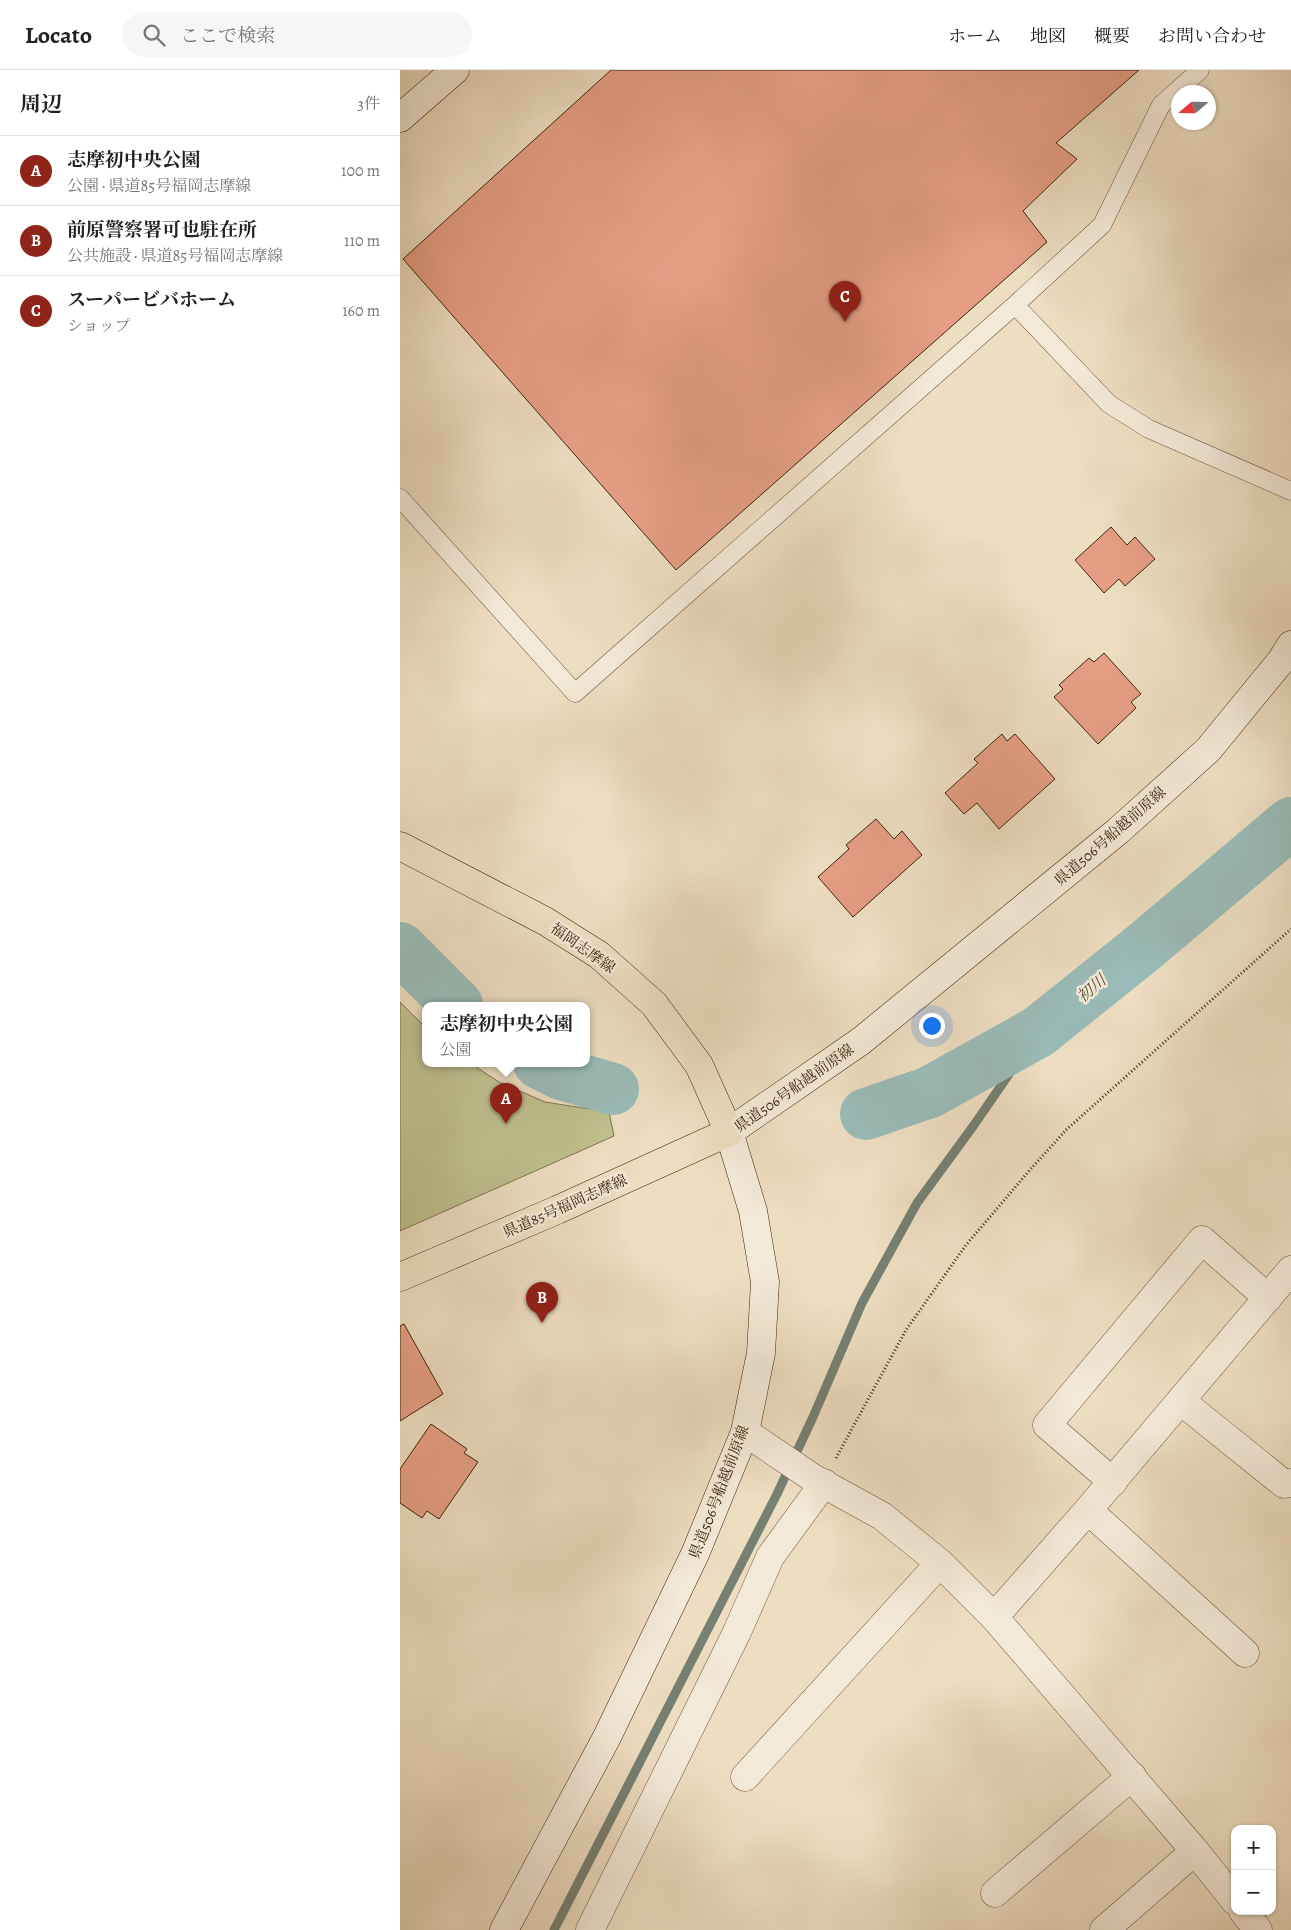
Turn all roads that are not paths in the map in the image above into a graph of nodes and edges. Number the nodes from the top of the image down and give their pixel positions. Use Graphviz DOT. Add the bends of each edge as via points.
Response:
graph roads {
  1 [pos="455,70"];
  2 [pos="1200,70"];
  3 [pos="400,118"];
  4 [pos="1015,305"];
  5 [pos="1291,491"];
  6 [pos="400,498"];
  7 [pos="1291,645"];
  8 [pos="400,846"];
  9 [pos="729,1132"];
  10 [pos="1291,1270"];
  11 [pos="400,1277"];
  12 [pos="1268,1298"];
  13 [pos="1181,1401"];
  14 [pos="744,1432"];
  15 [pos="818,1480"];
  16 [pos="1113,1482"];
  17 [pos="1291,1483"];
  18 [pos="1088,1510"];
  19 [pos="940,1563"];
  20 [pos="994,1617"];
  21 [pos="1245,1653"];
  22 [pos="1132,1776"];
  23 [pos="745,1777"];
  24 [pos="1195,1851"];
  25 [pos="995,1893"];
  26 [pos="1231,1896"];
  27 [pos="1246,1915"];
  28 [pos="504,1930"];
  29 [pos="590,1930"];
  30 [pos="1104,1930"];
  31 [pos="1258,1930"];
  1 -- 3 [label="street"];
  2 -- 4 [label="lane" via="1161,105 1102,225"];
  4 -- 5 [label="lane" via="1109,404 1149,429"];
  4 -- 6 [label="lane" via="575,693"];
  7 -- 9 [label="street, 県道506号船越前原線" via="1208,750 1118,831 861,1041"];
  8 -- 9 [label="main road, 福岡志摩線" via="545,921 599,955 654,1004 699,1064"];
  9 -- 11 [label="main road, 県道85号福岡志摩線"];
  9 -- 14 [label="street, 県道506号船越前原線" via="753,1212 765,1282 761,1353"];
  10 -- 12 [label="street"];
  12 -- 13 [label="street"];
  12 -- 16 [label="street" via="1202,1240 1047,1425"];
  13 -- 16 [label="street"];
  13 -- 17 [label="street" via="1284,1484"];
  14 -- 15 [label="street"];
  14 -- 28 [label="street, 県道506号船越前原線" via="687,1571 607,1737"];
  15 -- 19 [label="street" via="882,1516"];
  15 -- 29 [label="street" via="770,1557 737,1632"];
  16 -- 18 [label="street"];
  18 -- 20 [label="street"];
  18 -- 21 [label="street"];
  19 -- 20 [label="street"];
  19 -- 23 [label="street"];
  20 -- 22 [label="street"];
  22 -- 24 [label="street"];
  22 -- 25 [label="street"];
  24 -- 26 [label="street"];
  24 -- 30 [label="street"];
  27 -- 31 [label="street"];
}
